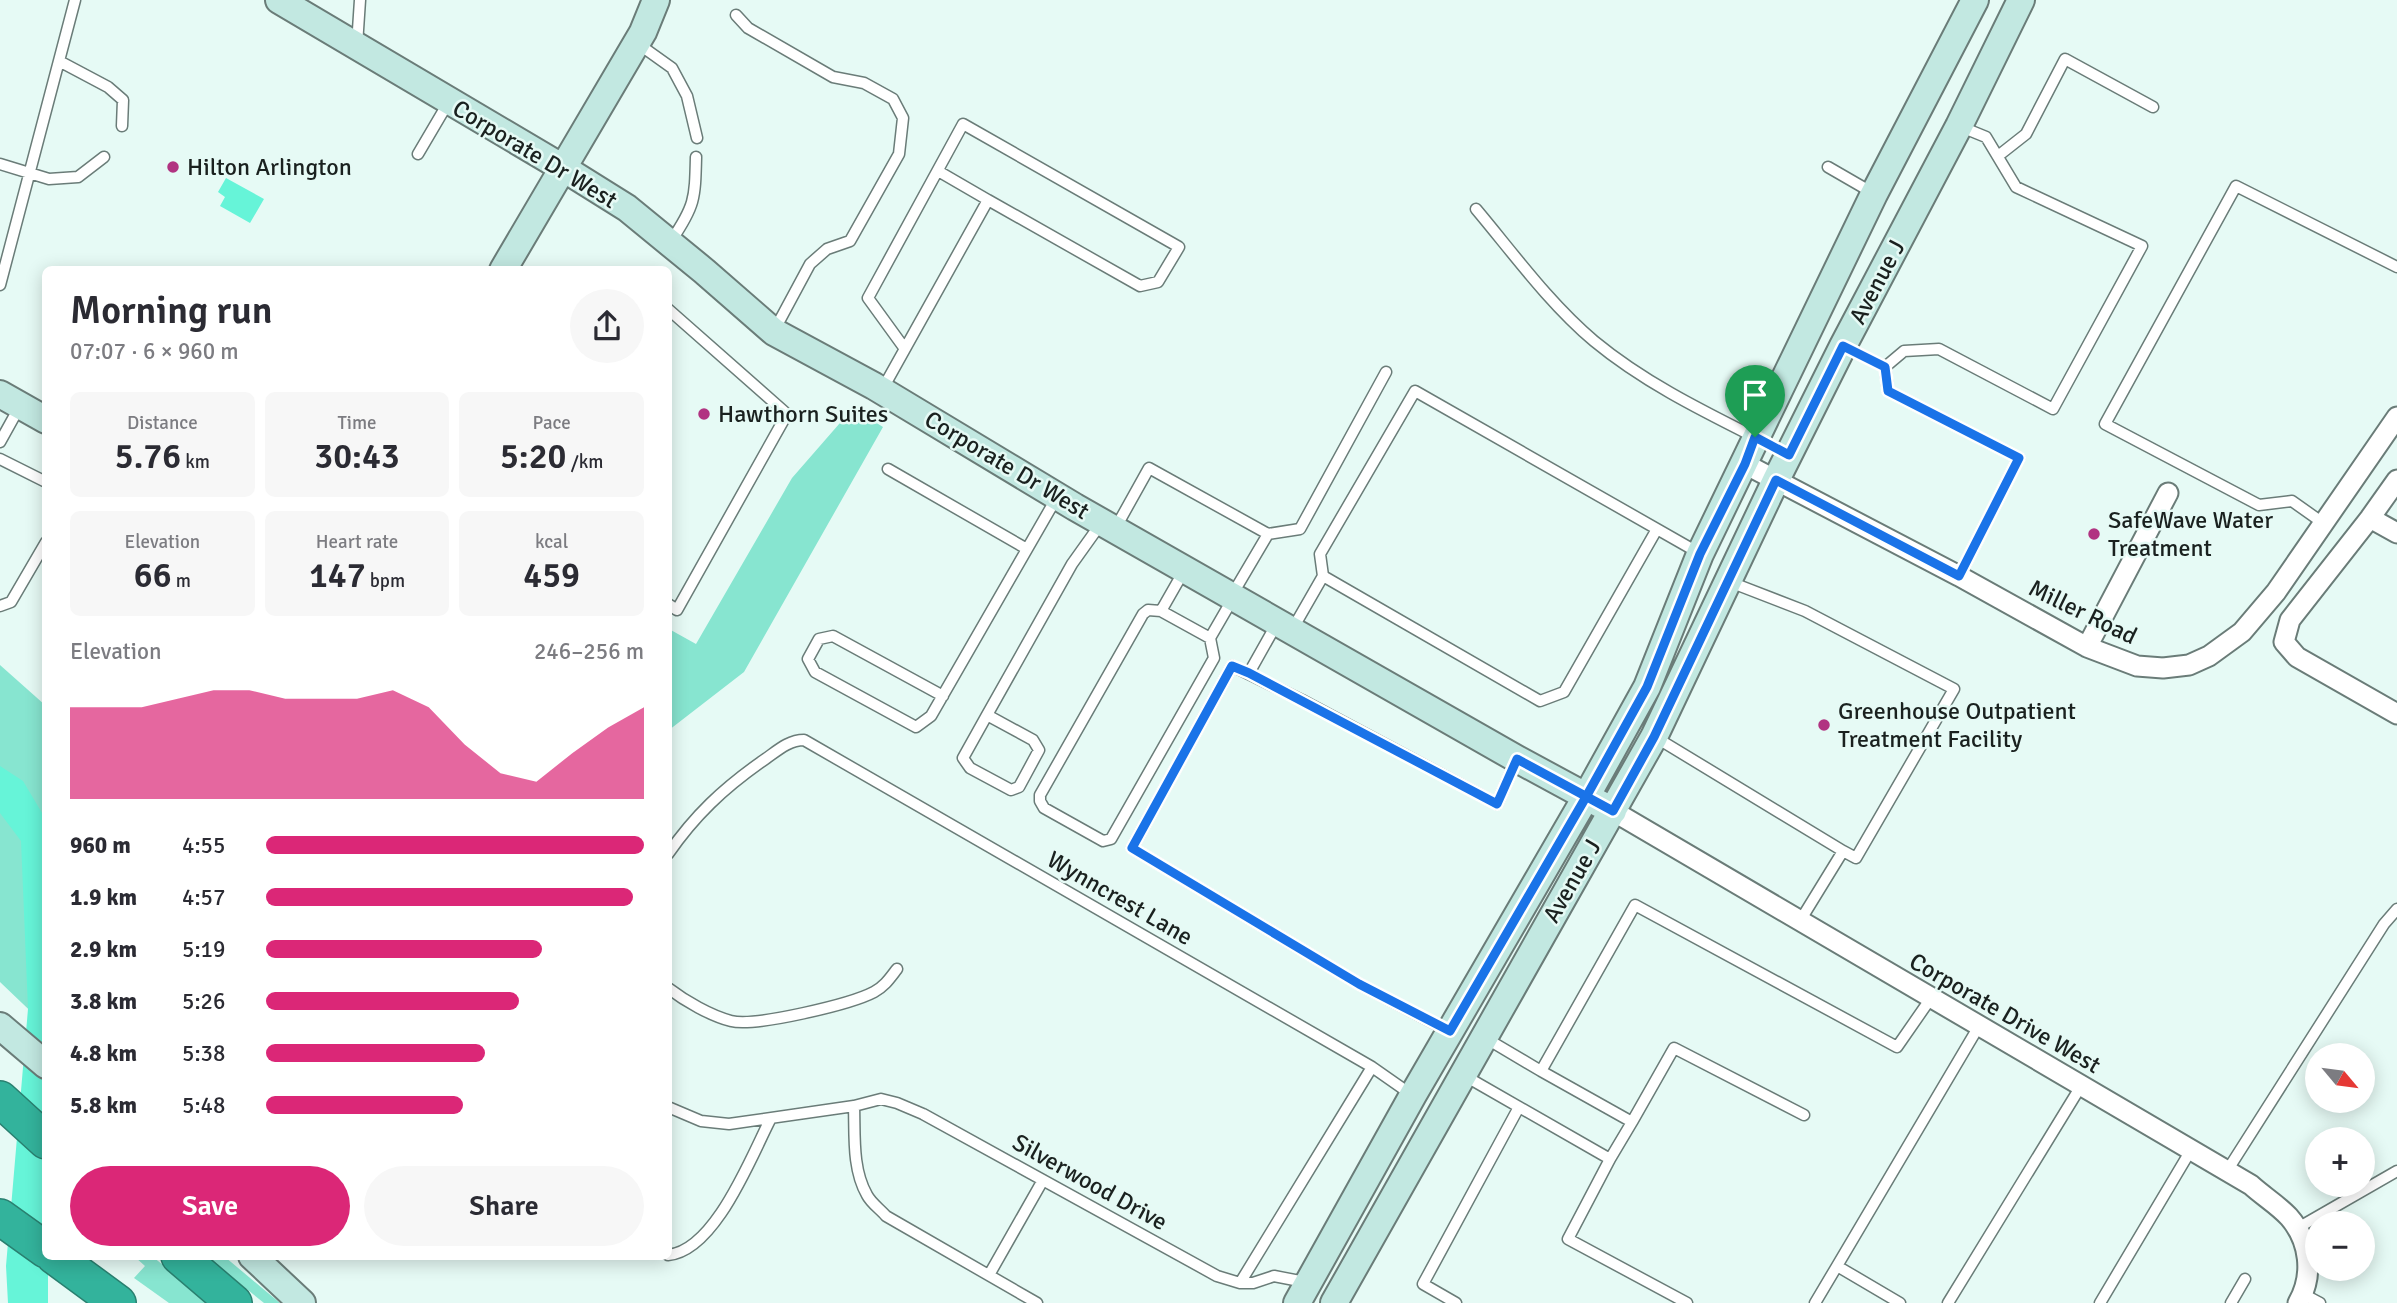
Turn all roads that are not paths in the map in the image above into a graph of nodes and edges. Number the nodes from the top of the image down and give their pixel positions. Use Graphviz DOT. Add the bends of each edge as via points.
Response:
graph roads {
  1 [pos="75,0"];
  2 [pos="279,0"];
  3 [pos="360,0"];
  4 [pos="656,0"];
  5 [pos="1975,0"];
  6 [pos="2021,0"];
  7 [pos="736,15"];
  8 [pos="636,43"];
  9 [pos="357,45"];
  10 [pos="58,61"];
  11 [pos="448,102"];
  12 [pos="2153,107"];
  13 [pos="122,126"];
  14 [pos="1959,126"];
  15 [pos="697,138"];
  16 [pos="418,154"];
  17 [pos="1998,156"];
  18 [pos="696,157"];
  19 [pos="104,158"];
  20 [pos="0,164"];
  21 [pos="1828,167"];
  22 [pos="563,168"];
  23 [pos="938,171"];
  24 [pos="30,173"];
  25 [pos="1874,194"];
  26 [pos="988,200"];
  27 [pos="1476,209"];
  28 [pos="670,243"];
  29 [pos="505,266"];
  30 [pos="2397,267"];
  31 [pos="0,285"];
  32 [pos="672,313"];
  33 [pos="774,332"];
  34 [pos="1843,346"];
  35 [pos="905,349"];
  36 [pos="1885,367"];
  37 [pos="1387,372"];
  38 [pos="881,390"];
  39 [pos="10,400"];
  40 [pos="2397,417"];
  41 [pos="42,418"];
  42 [pos="1755,437"];
  43 [pos="0,442"];
  44 [pos="1789,455"];
  45 [pos="0,459"];
  46 [pos="1745,464"];
  47 [pos="888,468"];
  48 [pos="42,480"];
  49 [pos="1776,480"];
  50 [pos="2397,480"];
  51 [pos="2168,494"];
  52 [pos="1058,496"];
  53 [pos="2370,518"];
  54 [pos="2323,523"];
  55 [pos="1108,526"];
  56 [pos="1657,529"];
  57 [pos="2397,533"];
  58 [pos="1268,534"];
  59 [pos="42,549"];
  60 [pos="1027,549"];
  61 [pos="1700,554"];
  62 [pos="1185,569"];
  63 [pos="1323,576"];
  64 [pos="1959,576"];
  65 [pos="1729,582"];
  66 [pos="1233,596"];
  67 [pos="0,606"];
  68 [pos="672,607"];
  69 [pos="1161,611"];
  70 [pos="1285,626"];
  71 [pos="1210,638"];
  72 [pos="2087,647"];
  73 [pos="1249,673"];
  74 [pos="943,696"];
  75 [pos="2397,714"];
  76 [pos="987,715"];
  77 [pos="1654,737"];
  78 [pos="1517,759"];
  79 [pos="1586,797"];
  80 [pos="1613,811"];
  81 [pos="672,848"];
  82 [pos="1843,851"];
  83 [pos="2397,909"];
  84 [pos="1800,921"];
  85 [pos="897,968"];
  86 [pos="672,990"];
  87 [pos="1931,998"];
  88 [pos="1979,1026"];
  89 [pos="5,1030"];
  90 [pos="1450,1031"];
  91 [pos="1483,1037"];
  92 [pos="42,1062"];
  93 [pos="1372,1067"];
  94 [pos="1541,1071"];
  95 [pos="1462,1074"];
  96 [pos="2081,1086"];
  97 [pos="1413,1095"];
  98 [pos="0,1100"];
  99 [pos="854,1106"];
  100 [pos="1519,1107"];
  101 [pos="672,1109"];
  102 [pos="1804,1115"];
  103 [pos="0,1117"];
  104 [pos="770,1120"];
  105 [pos="1632,1122"];
  106 [pos="42,1137"];
  107 [pos="42,1147"];
  108 [pos="2191,1150"];
  109 [pos="1610,1159"];
  110 [pos="2227,1171"];
  111 [pos="2397,1171"];
  112 [pos="1043,1180"];
  113 [pos="0,1217"];
  114 [pos="2296,1229"];
  115 [pos="42,1247"];
  116 [pos="672,1255"];
  117 [pos="59,1260"];
  118 [pos="185,1260"];
  119 [pos="256,1260"];
  120 [pos="1837,1266"];
  121 [pos="989,1275"];
  122 [pos="2245,1279"];
  123 [pos="1240,1283"];
  124 [pos="1303,1293"];
  125 [pos="228,1298"];
  126 [pos="2307,1300"];
  127 [pos="1338,1302"];
  128 [pos="118,1303"];
  129 [pos="302,1303"];
  130 [pos="1037,1303"];
  131 [pos="1456,1303"];
  132 [pos="1687,1303"];
  133 [pos="1815,1303"];
  134 [pos="1900,1303"];
  135 [pos="1948,1303"];
  136 [pos="2100,1303"];
  137 [pos="2231,1303"];
  1 -- 10 [label="lane"];
  2 -- 9 [label="street, Corporate Dr West"];
  3 -- 9 [label="lane"];
  4 -- 8 [label="street"];
  5 -- 25 [label="street, Avenue J"];
  6 -- 14 [label="street, Avenue J"];
  7 -- 33 [label="lane" via="748,27 833,77 864,83 893,99 903,118 899,154 850,241 827,249 810,264"];
  8 -- 15 [label="lane" via="672,68 687,96"];
  8 -- 22 [label="street"];
  9 -- 11 [label="street, Corporate Dr West"];
  10 -- 13 [label="lane" via="108,87 122,100"];
  10 -- 24 [label="lane"];
  11 -- 16 [label="lane"];
  11 -- 22 [label="street, Corporate Dr West"];
  12 -- 17 [label="lane" via="2065,59 2026,134"];
  14 -- 17 [label="lane" via="1986,137"];
  14 -- 34 [label="street, Avenue J"];
  17 -- 36 [label="lane" via="2016,187 2142,246 2053,409 1939,349 1904,351"];
  18 -- 28 [label="lane" via="695,197"];
  19 -- 24 [label="lane" via="78,177 49,179"];
  20 -- 24 [label="lane"];
  21 -- 25 [label="lane"];
  22 -- 28 [label="street, Corporate Dr West" via="627,208"];
  22 -- 29 [label="street"];
  23 -- 26 [label="lane"];
  23 -- 26 [label="lane" via="963,124 1179,247 1158,282 1140,286"];
  23 -- 35 [label="lane" via="868,298"];
  24 -- 31 [label="lane"];
  25 -- 42 [label="street, Avenue J"];
  26 -- 35 [label="lane"];
  27 -- 42 [label="lane" via="1561,310 1595,341 1656,385"];
  28 -- 33 [label="street, Corporate Dr West"];
  30 -- 54 [label="lane" via="2236,186 2105,424 2259,505 2291,501"];
  32 -- 68 [label="lane" via="787,414 677,610"];
  33 -- 38 [label="street, Corporate Dr West"];
  34 -- 36 [label="lane"];
  34 -- 44 [label="street, Avenue J"];
  35 -- 38 [label="lane"];
  36 -- 64 [label="lane" via="1888,391 2019,458"];
  37 -- 58 [label="lane" via="1300,529"];
  38 -- 52 [label="street, Corporate Dr West"];
  39 -- 41 [label="street"];
  39 -- 43 [label="lane"];
  40 -- 54 [label="street, Miller Road"];
  42 -- 44 [label="lane"];
  42 -- 46 [label="street, Avenue J"];
  44 -- 49 [label="street, Avenue J"];
  45 -- 48 [label="lane"];
  46 -- 49 [label="street, Miller Road"];
  46 -- 61 [label="street, Avenue J"];
  47 -- 60 [label="lane"];
  49 -- 64 [label="street, Miller Road"];
  49 -- 65 [label="street, Avenue J"];
  50 -- 53 [label="street"];
  51 -- 72 [label="street"];
  52 -- 55 [label="street, Corporate Dr West"];
  52 -- 60 [label="lane"];
  53 -- 57 [label="street"];
  53 -- 75 [label="street" via="2290,620 2284,642 2297,657"];
  54 -- 72 [label="street, Miller Road" via="2242,632 2209,656 2189,665 2162,668 2137,666"];
  55 -- 58 [label="lane" via="1149,468"];
  55 -- 62 [label="street, Corporate Dr West"];
  55 -- 76 [label="lane" via="1072,564"];
  56 -- 61 [label="lane"];
  56 -- 63 [label="lane" via="1564,692 1540,701"];
  56 -- 63 [label="lane" via="1415,391 1320,554"];
  58 -- 66 [label="lane"];
  59 -- 67 [label="lane" via="11,602"];
  60 -- 74 [label="lane"];
  61 -- 79 [label="street, Avenue J" via="1647,687"];
  62 -- 66 [label="street, Corporate Dr West"];
  62 -- 69 [label="lane"];
  63 -- 70 [label="lane"];
  64 -- 72 [label="street, Miller Road"];
  65 -- 77 [label="street, Avenue J"];
  65 -- 82 [label="lane" via="1805,611 1954,689 1856,858"];
  66 -- 70 [label="street, Corporate Dr West"];
  66 -- 71 [label="lane"];
  69 -- 71 [label="lane"];
  69 -- 71 [label="lane" via="1143,614 1039,798 1044,807 1103,841 1111,839 1214,659"];
  70 -- 73 [label="lane"];
  70 -- 78 [label="street, Corporate Dr West"];
  73 -- 78 [label="lane" via="1497,804"];
  73 -- 90 [label="lane" via="1232,666 1132,848 1359,984"];
  74 -- 74 [label="lane" via="931,716 915,727 815,672 808,659 819,639 833,635"];
  76 -- 76 [label="lane" via="1033,740 1039,750 1019,787 1011,790 970,768 963,758"];
  77 -- 80 [label="street, Avenue J"];
  77 -- 82 [label="lane"];
  78 -- 79 [label="street, Corporate Dr West"];
  79 -- 80 [label="street, Corporate Dr West"];
  79 -- 90 [label="street, Avenue J"];
  80 -- 84 [label="street, Corporate Drive West"];
  80 -- 91 [label="street, Avenue J"];
  81 -- 93 [label="lane, Wynncrest Lane" via="726,788 788,743 804,740"];
  82 -- 84 [label="lane"];
  83 -- 110 [label="lane"];
  84 -- 87 [label="street, Corporate Drive West"];
  85 -- 86 [label="lane" via="874,992 762,1022 733,1022"];
  87 -- 88 [label="street, Corporate Drive West"];
  87 -- 94 [label="lane" via="1897,1047 1635,905"];
  88 -- 96 [label="street, Corporate Drive West"];
  88 -- 120 [label="lane"];
  89 -- 92 [label="street"];
  90 -- 97 [label="street, Avenue J"];
  91 -- 94 [label="lane"];
  91 -- 95 [label="street, Avenue J"];
  93 -- 97 [label="lane, Wynncrest Lane"];
  93 -- 123 [label="lane"];
  94 -- 105 [label="lane"];
  95 -- 100 [label="lane"];
  95 -- 127 [label="street, Avenue J"];
  96 -- 108 [label="street, Corporate Drive West"];
  96 -- 135 [label="lane"];
  97 -- 124 [label="street, Avenue J"];
  98 -- 106 [label="highway"];
  99 -- 104 [label="lane, Silverwood Drive"];
  99 -- 112 [label="lane, Silverwood Drive" via="881,1099 897,1102"];
  99 -- 121 [label="lane" via="856,1158 868,1198 886,1216"];
  100 -- 109 [label="lane"];
  100 -- 131 [label="lane" via="1423,1284"];
  101 -- 104 [label="lane, Silverwood Drive" via="701,1121"];
  102 -- 105 [label="lane" via="1674,1048"];
  103 -- 107 [label="highway"];
  104 -- 116 [label="lane" via="724,1209 698,1241"];
  105 -- 109 [label="lane"];
  108 -- 110 [label="street, Corporate Drive West"];
  108 -- 136 [label="lane"];
  109 -- 132 [label="lane" via="1568,1239"];
  110 -- 114 [label="street, Corporate Drive West" via="2251,1185 2289,1217"];
  111 -- 114 [label="lane"];
  112 -- 121 [label="lane"];
  112 -- 123 [label="lane, Silverwood Drive" via="1217,1276"];
  113 -- 115 [label="highway"];
  114 -- 126 [label="street, Corporate Drive West" via="2306,1246"];
  117 -- 128 [label="highway"];
  118 -- 125 [label="highway"];
  119 -- 129 [label="street"];
  120 -- 133 [label="lane"];
  120 -- 134 [label="lane"];
  121 -- 130 [label="lane"];
  122 -- 137 [label="lane"];
  123 -- 124 [label="lane" via="1274,1276"];
  124 -- 127 [label="street"];
}
